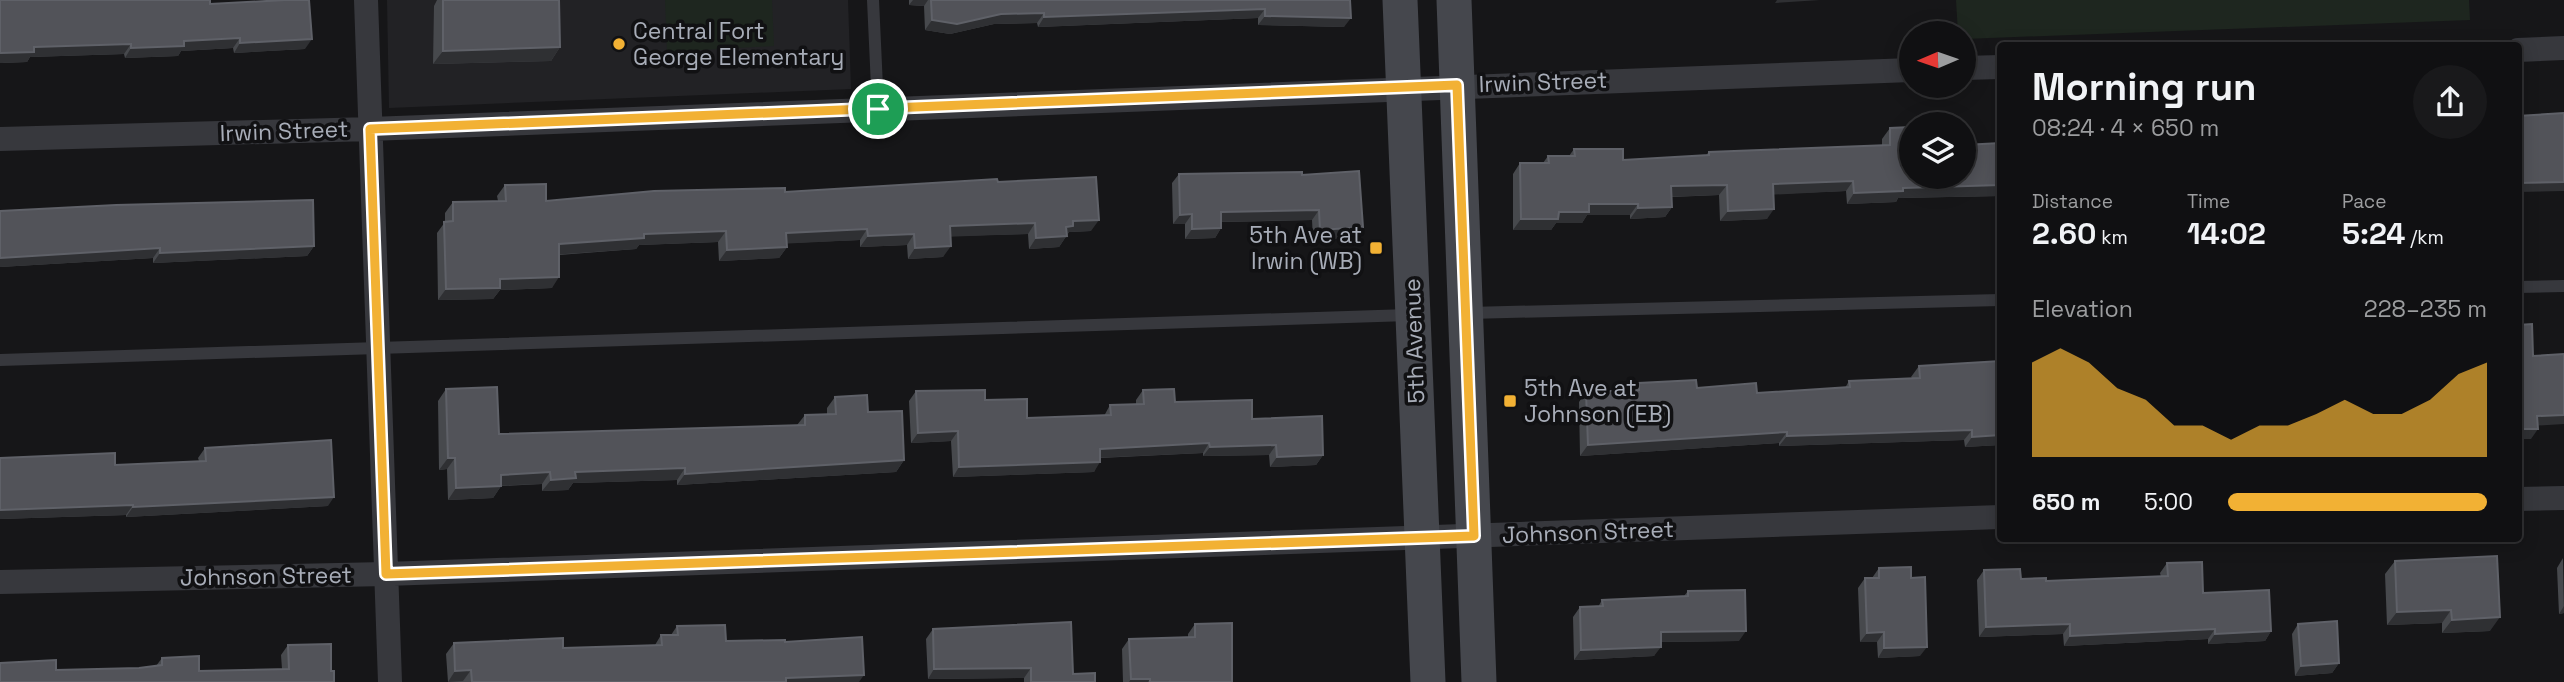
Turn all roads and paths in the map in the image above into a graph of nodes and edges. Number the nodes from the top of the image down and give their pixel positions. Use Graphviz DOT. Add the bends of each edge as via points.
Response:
graph roads {
  1 [pos="366,0"];
  2 [pos="873,0"];
  3 [pos="1400,0"];
  4 [pos="1454,0"];
  5 [pos="2564,48"];
  6 [pos="2522,50"];
  7 [pos="1997,67"];
  8 [pos="1976,68"];
  9 [pos="1899,70"];
  10 [pos="1457,85"];
  11 [pos="1403,88"];
  12 [pos="878,109"];
  13 [pos="370,129"];
  14 [pos="0,139"];
  15 [pos="2564,286"];
  16 [pos="2522,287"];
  17 [pos="1997,300"];
  18 [pos="1465,313"];
  19 [pos="1413,315"];
  20 [pos="378,348"];
  21 [pos="0,360"];
  22 [pos="2564,498"];
  23 [pos="2522,499"];
  24 [pos="1997,517"];
  25 [pos="1474,536"];
  26 [pos="1422,538"];
  27 [pos="386,574"];
  28 [pos="0,582"];
  29 [pos="390,682"];
  30 [pos="1428,682"];
  31 [pos="1479,682"];
  1 -- 13 [label="street"];
  2 -- 12 [label="lane"];
  3 -- 11 [label="main road, 5th Avenue"];
  4 -- 10 [label="main road"];
  5 -- 6 [label="street"];
  7 -- 8 [label="street"];
  9 -- 10 [label="street, Irwin Street"];
  10 -- 11 [label="street, Irwin Street"];
  10 -- 18 [label="main road"];
  11 -- 12 [label="street, Irwin Street"];
  11 -- 19 [label="main road, 5th Avenue"];
  12 -- 13 [label="street, Irwin Street"];
  13 -- 14 [label="street, Irwin Street"];
  13 -- 20 [label="street"];
  15 -- 16 [label="lane"];
  17 -- 18 [label="lane"];
  18 -- 25 [label="main road"];
  19 -- 20 [label="lane"];
  19 -- 26 [label="main road, 5th Avenue"];
  20 -- 21 [label="lane"];
  20 -- 27 [label="street"];
  22 -- 23 [label="street"];
  24 -- 25 [label="street, Johnson Street"];
  25 -- 26 [label="street, Johnson Street"];
  25 -- 31 [label="main road"];
  26 -- 27 [label="street, Johnson Street"];
  26 -- 30 [label="main road, 5th Avenue"];
  27 -- 28 [label="street, Johnson Street"];
  27 -- 29 [label="street"];
}
